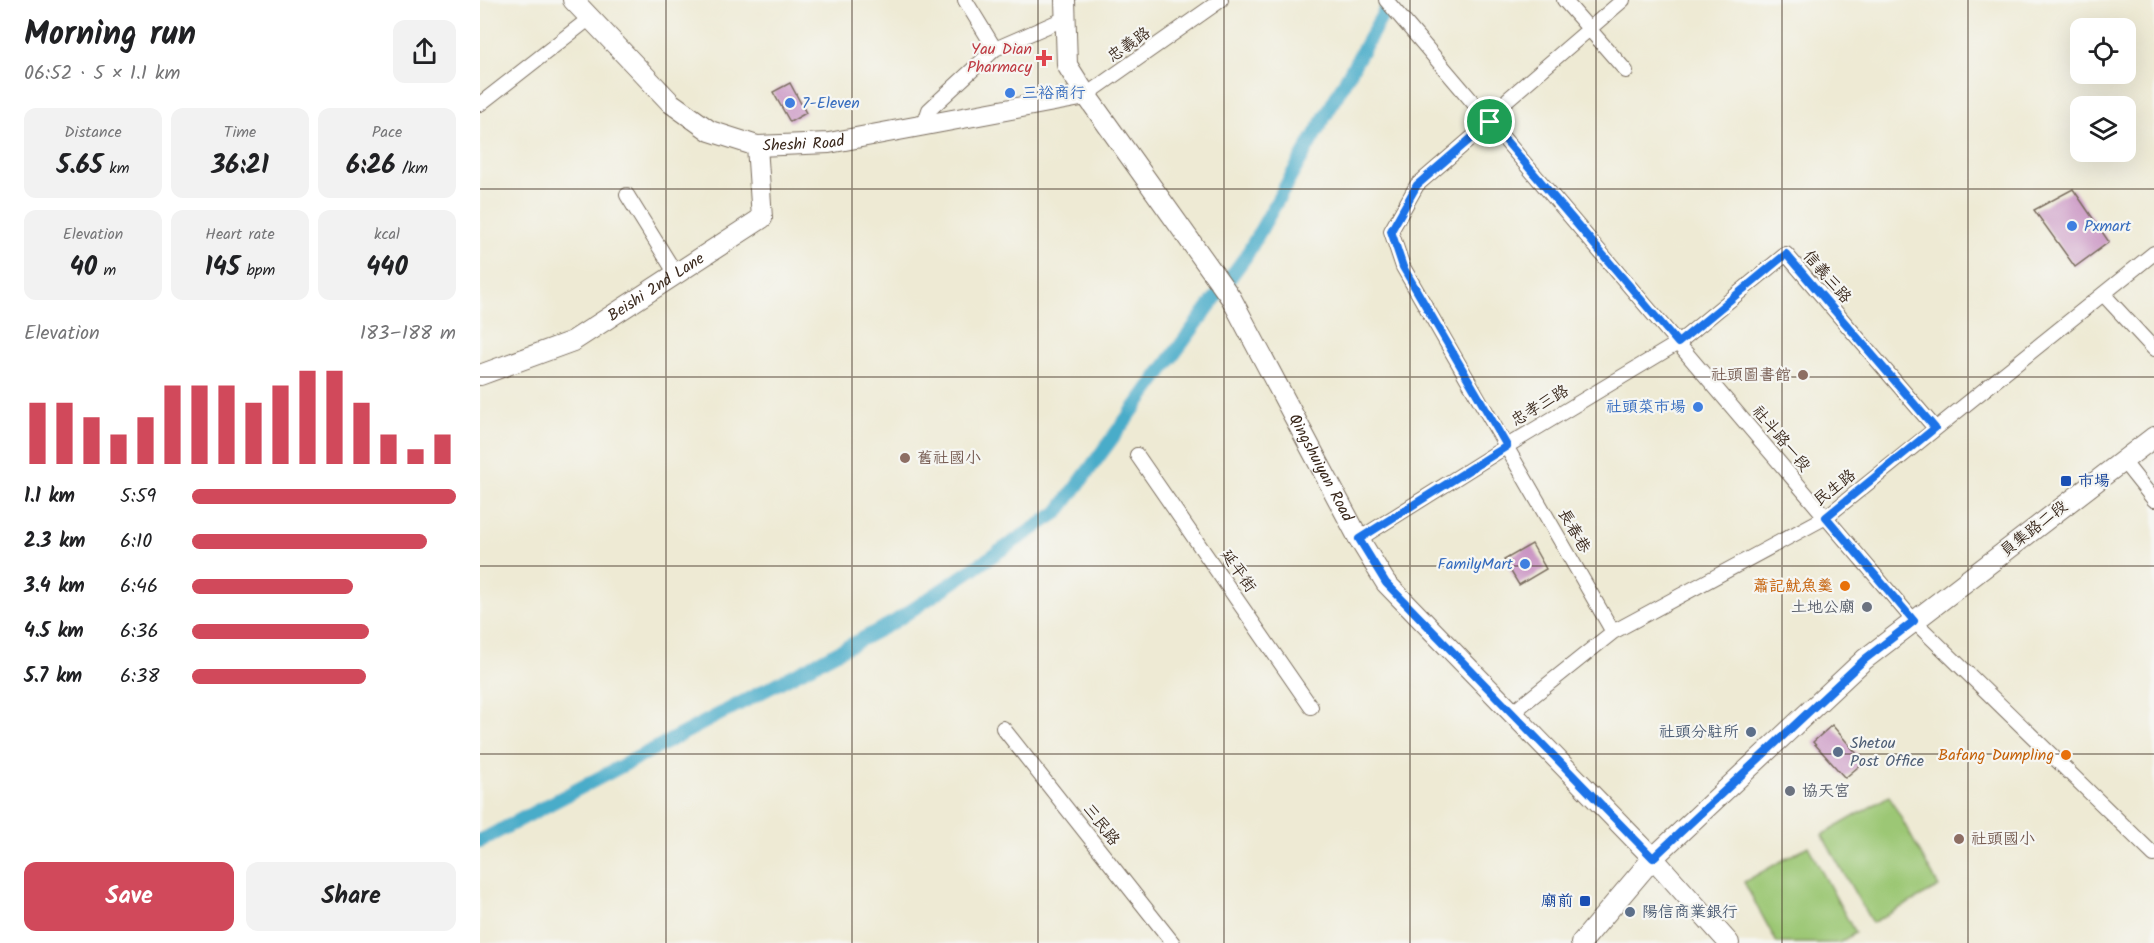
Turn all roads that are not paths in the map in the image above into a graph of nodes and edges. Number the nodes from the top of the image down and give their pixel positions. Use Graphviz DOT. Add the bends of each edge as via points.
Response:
graph roads {
  1 [pos="573,0"];
  2 [pos="965,0"];
  3 [pos="1221,0"];
  4 [pos="1386,0"];
  5 [pos="1564,0"];
  6 [pos="1623,0"];
  7 [pos="1066,9"];
  8 [pos="590,18"];
  9 [pos="1588,28"];
  10 [pos="995,49"];
  11 [pos="1626,71"];
  12 [pos="1086,95"];
  13 [pos="1508,99"];
  14 [pos="480,104"];
  15 [pos="1490,122"];
  16 [pos="924,125"];
  17 [pos="757,146"];
  18 [pos="627,195"];
  19 [pos="2154,253"];
  20 [pos="676,274"];
  21 [pos="2103,294"];
  22 [pos="1678,343"];
  23 [pos="2154,349"];
  24 [pos="480,375"];
  25 [pos="1935,428"];
  26 [pos="2154,437"];
  27 [pos="1507,446"];
  28 [pos="1137,455"];
  29 [pos="2123,461"];
  30 [pos="2154,500"];
  31 [pos="1826,517"];
  32 [pos="1359,539"];
  33 [pos="1914,621"];
  34 [pos="1613,632"];
  35 [pos="1311,707"];
  36 [pos="1512,713"];
  37 [pos="1003,728"];
  38 [pos="2154,855"];
  39 [pos="1653,858"];
  40 [pos="1173,943"];
  41 [pos="1581,943"];
  42 [pos="1729,943"];
  1 -- 8 [label="street, Sheshi Road"];
  2 -- 10 [label="street"];
  3 -- 12 [label="street, 忠義路"];
  4 -- 15 [label="street, 社斗路一段"];
  5 -- 9 [label="street"];
  6 -- 9 [label="street"];
  7 -- 10 [label="street"];
  7 -- 12 [label="street" via="1067,65"];
  8 -- 14 [label="street"];
  8 -- 17 [label="street, Sheshi Road" via="671,103 710,131"];
  9 -- 11 [label="street"];
  9 -- 13 [label="street"];
  10 -- 16 [label="street" via="929,110"];
  12 -- 16 [label="street, Sheshi Road"];
  12 -- 32 [label="street, Qingshuiyan Road" via="1231,298"];
  15 -- 22 [label="street, 社斗路一段"];
  15 -- 27 [label="street, 長春巷" via="1417,185 1391,231 1403,267"];
  16 -- 17 [label="street, Sheshi Road" via="829,143"];
  17 -- 20 [label="street, Beishi 2nd Lane" via="762,218"];
  18 -- 20 [label="street"];
  19 -- 21 [label="street, 民生路"];
  20 -- 24 [label="street, Beishi 2nd Lane" via="573,341"];
  21 -- 23 [label="street"];
  21 -- 25 [label="street, 民生路"];
  22 -- 25 [label="street, 信義三路" via="1786,254"];
  22 -- 27 [label="street, 忠孝三路"];
  22 -- 31 [label="street, 社斗路一段"];
  25 -- 31 [label="street, 民生路"];
  26 -- 29 [label="street, 員集路二段"];
  27 -- 32 [label="street, 忠孝三路"];
  27 -- 34 [label="street, 長春巷"];
  28 -- 35 [label="street, 延平街"];
  29 -- 30 [label="street"];
  29 -- 33 [label="street, 員集路二段"];
  31 -- 33 [label="street, 社斗路一段"];
  31 -- 34 [label="street, 民生路"];
  32 -- 36 [label="street, Qingshuiyan Road" via="1386,583"];
  33 -- 38 [label="street, 社斗路一段"];
  33 -- 39 [label="street, 員集路二段" via="1865,659"];
  34 -- 36 [label="street, 民生路"];
  36 -- 39 [label="street, Qingshuiyan Road"];
  37 -- 40 [label="street, 三民路"];
  39 -- 41 [label="street, 員集路二段"];
  39 -- 42 [label="street, Qingshuiyan Road"];
}
